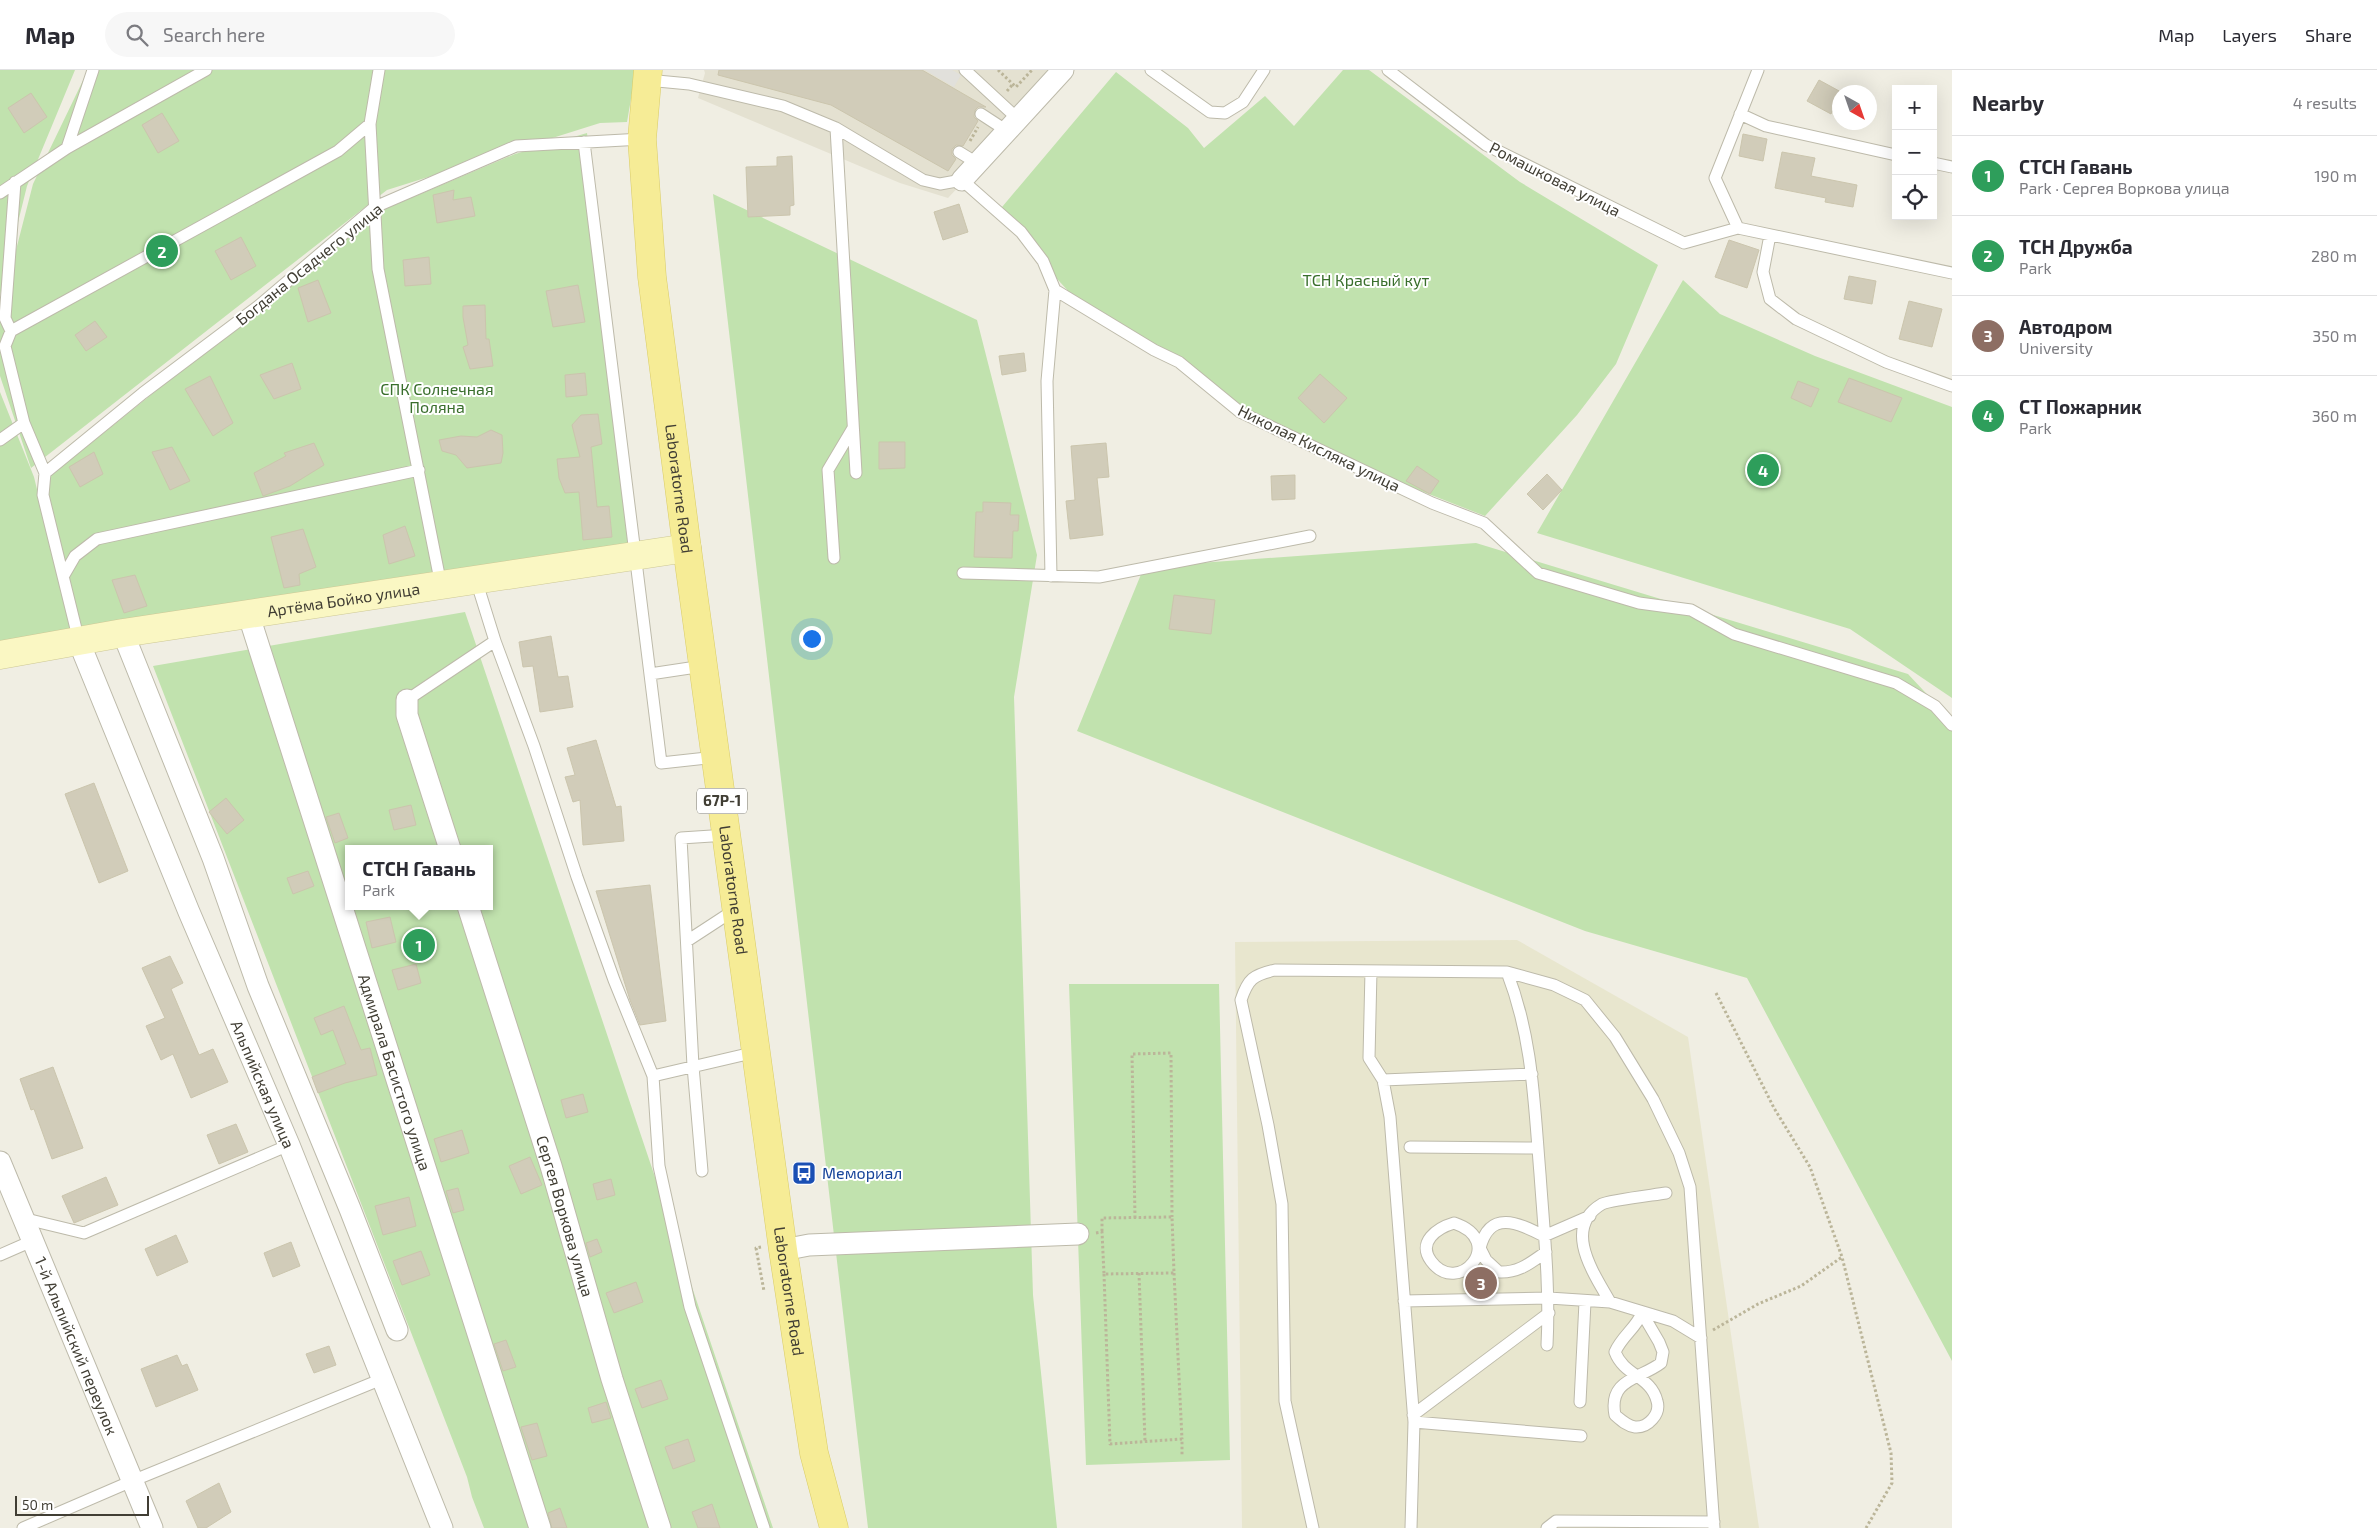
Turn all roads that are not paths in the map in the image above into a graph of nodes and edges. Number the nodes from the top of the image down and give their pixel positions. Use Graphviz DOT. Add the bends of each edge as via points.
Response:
graph roads {
  1 [pos="93,70"];
  2 [pos="206,70"];
  3 [pos="379,70"];
  4 [pos="965,70"];
  5 [pos="1063,70"];
  6 [pos="1151,70"];
  7 [pos="1264,70"];
  8 [pos="1388,70"];
  9 [pos="1758,70"];
  10 [pos="648,75"];
  11 [pos="981,114"];
  12 [pos="1740,114"];
  13 [pos="370,124"];
  14 [pos="1012,125"];
  15 [pos="836,128"];
  16 [pos="642,139"];
  17 [pos="584,142"];
  18 [pos="67,148"];
  19 [pos="1892,154"];
  20 [pos="1937,164"];
  21 [pos="1952,167"];
  22 [pos="962,180"];
  23 [pos="15,182"];
  24 [pos="0,193"];
  25 [pos="375,206"];
  26 [pos="1738,228"];
  27 [pos="1770,235"];
  28 [pos="1952,273"];
  29 [pos="1055,290"];
  30 [pos="2,319"];
  31 [pos="11,331"];
  32 [pos="1952,386"];
  33 [pos="24,423"];
  34 [pos="853,428"];
  35 [pos="0,440"];
  36 [pos="419,470"];
  37 [pos="856,472"];
  38 [pos="45,473"];
  39 [pos="1310,536"];
  40 [pos="686,548"];
  41 [pos="635,556"];
  42 [pos="834,558"];
  43 [pos="963,573"];
  44 [pos="64,575"];
  45 [pos="1051,576"];
  46 [pos="476,580"];
  47 [pos="442,586"];
  48 [pos="248,616"];
  49 [pos="123,633"];
  50 [pos="495,641"];
  51 [pos="79,642"];
  52 [pos="0,655"];
  53 [pos="703,666"];
  54 [pos="650,674"];
  55 [pos="408,700"];
  56 [pos="1952,725"];
  57 [pos="716,757"];
  58 [pos="727,835"];
  59 [pos="449,845"];
  60 [pos="737,908"];
  61 [pos="469,910"];
  62 [pos="687,941"];
  63 [pos="1371,971"];
  64 [pos="1507,972"];
  65 [pos="757,1052"];
  66 [pos="693,1066"];
  67 [pos="1532,1074"];
  68 [pos="653,1076"];
  69 [pos="1383,1080"];
  70 [pos="289,1145"];
  71 [pos="1410,1147"];
  72 [pos="1538,1148"];
  73 [pos="0,1162"];
  74 [pos="702,1172"];
  75 [pos="1666,1193"];
  76 [pos="1590,1216"];
  77 [pos="22,1218"];
  78 [pos="1078,1234"];
  79 [pos="1544,1236"];
  80 [pos="32,1241"];
  81 [pos="1480,1248"];
  82 [pos="783,1250"];
  83 [pos="1546,1252"];
  84 [pos="0,1255"];
  85 [pos="1549,1298"];
  86 [pos="1404,1302"];
  87 [pos="1585,1302"];
  88 [pos="1610,1302"];
  89 [pos="1642,1312"];
  90 [pos="1549,1313"];
  91 [pos="397,1330"];
  92 [pos="1701,1338"];
  93 [pos="1547,1345"];
  94 [pos="1637,1376"];
  95 [pos="382,1379"];
  96 [pos="1580,1402"];
  97 [pos="1414,1419"];
  98 [pos="1581,1436"];
  99 [pos="132,1481"];
  100 [pos="1714,1525"];
  101 [pos="24,1528"];
  102 [pos="152,1528"];
  103 [pos="442,1528"];
  104 [pos="540,1528"];
  105 [pos="660,1528"];
  106 [pos="764,1528"];
  107 [pos="834,1528"];
  108 [pos="1313,1528"];
  109 [pos="1411,1528"];
  110 [pos="1547,1528"];
  1 -- 18 [label="lane"];
  2 -- 18 [label="lane"];
  3 -- 13 [label="lane"];
  4 -- 14 [label="lane"];
  5 -- 14 [label="street"];
  6 -- 7 [label="lane" via="1210,112 1225,113 1243,102"];
  8 -- 26 [label="lane, Ромашковая улица" via="1486,145 1684,243"];
  9 -- 12 [label="lane"];
  10 -- 15 [label="lane" via="783,106"];
  10 -- 16 [label="main road, Laboratorne Road / 67Р-1"];
  11 -- 14 [label="lane"];
  12 -- 19 [label="lane" via="1766,126"];
  12 -- 26 [label="lane" via="1715,178"];
  13 -- 25 [label="lane"];
  13 -- 31 [label="lane" via="338,151"];
  14 -- 22 [label="street" via="968,158"];
  15 -- 22 [label="lane" via="923,180 940,184"];
  15 -- 34 [label="lane"];
  16 -- 17 [label="lane, Богдана Осадчего улица"];
  16 -- 40 [label="main road, Laboratorne Road / 67Р-1" via="652,277"];
  17 -- 25 [label="lane, Богдана Осадчего улица" via="516,146"];
  17 -- 41 [label="lane"];
  18 -- 23 [label="lane"];
  20 -- 21 [label="lane"];
  22 -- 29 [label="lane" via="1021,232 1043,261"];
  23 -- 24 [label="lane"];
  23 -- 30 [label="lane"];
  25 -- 36 [label="lane" via="378,269"];
  25 -- 38 [label="lane, Богдана Осадчего улица" via="261,304 143,393"];
  26 -- 27 [label="lane, Ромашковая улица"];
  27 -- 28 [label="lane, Ромашковая улица"];
  27 -- 32 [label="lane" via="1763,272 1770,299 1796,319 1886,362"];
  29 -- 45 [label="lane" via="1047,381"];
  29 -- 56 [label="lane, Николая Кисляка улица" via="1179,362 1240,412 1432,503 1484,523 1538,573 1639,603 1691,610 1734,634 1896,683 1935,706"];
  30 -- 31 [label="lane"];
  31 -- 33 [label="lane" via="5,346"];
  33 -- 35 [label="lane"];
  33 -- 38 [label="lane"];
  34 -- 37 [label="lane"];
  34 -- 42 [label="lane" via="828,470"];
  36 -- 44 [label="lane" via="97,539 75,556"];
  36 -- 47 [label="lane"];
  38 -- 44 [label="lane" via="44,496"];
  39 -- 45 [label="lane" via="1099,577"];
  40 -- 41 [label="main road, Артёма Бойко улица"];
  40 -- 53 [label="main road, Laboratorne Road / 67Р-1"];
  41 -- 46 [label="main road, Артёма Бойко улица"];
  41 -- 54 [label="lane"];
  43 -- 45 [label="lane"];
  44 -- 51 [label="lane"];
  46 -- 47 [label="main road, Артёма Бойко улица"];
  46 -- 50 [label="lane"];
  47 -- 48 [label="main road, Артёма Бойко улица"];
  48 -- 49 [label="main road, Артёма Бойко улица"];
  48 -- 104 [label="street, Адмирала Басистого улица"];
  49 -- 51 [label="main road, Артёма Бойко улица"];
  49 -- 91 [label="street" via="213,858 258,986"];
  50 -- 55 [label="lane"];
  50 -- 68 [label="lane" via="614,980"];
  51 -- 52 [label="main road, Артёма Бойко улица"];
  51 -- 70 [label="street, Альпийская улица" via="189,912"];
  53 -- 54 [label="lane"];
  53 -- 57 [label="main road, Laboratorne Road / 67Р-1"];
  54 -- 57 [label="lane" via="661,763"];
  55 -- 59 [label="street" via="407,715"];
  57 -- 58 [label="main road, Laboratorne Road / 67Р-1"];
  58 -- 60 [label="main road, Laboratorne Road / 67Р-1"];
  58 -- 62 [label="lane" via="681,838"];
  60 -- 62 [label="lane"];
  60 -- 65 [label="main road, Laboratorne Road / 67Р-1"];
  61 -- 105 [label="street, Сергея Воркова улица" via="551,1166 612,1379"];
  62 -- 66 [label="lane"];
  63 -- 64 [label="lane"];
  63 -- 69 [label="lane" via="1370,1058"];
  63 -- 108 [label="lane" via="1275,970 1259,973 1247,982 1241,1000 1282,1204 1285,1401"];
  64 -- 67 [label="lane" via="1520,1004"];
  64 -- 92 [label="lane" via="1554,985 1585,1000 1615,1037 1653,1099 1679,1153 1690,1187"];
  65 -- 66 [label="lane"];
  65 -- 82 [label="main road, Laboratorne Road / 67Р-1"];
  66 -- 68 [label="lane"];
  66 -- 74 [label="lane"];
  67 -- 69 [label="lane"];
  67 -- 72 [label="lane"];
  68 -- 106 [label="lane" via="659,1166 690,1307"];
  69 -- 86 [label="lane" via="1390,1117"];
  70 -- 77 [label="lane" via="84,1233"];
  70 -- 95 [label="street, Альпийская улица"];
  71 -- 72 [label="lane"];
  72 -- 79 [label="lane"];
  73 -- 77 [label="street, 1-й Альпийский переулок"];
  75 -- 76 [label="lane" via="1602,1204"];
  76 -- 79 [label="lane"];
  76 -- 88 [label="lane" via="1582,1231 1585,1255"];
  77 -- 80 [label="street, 1-й Альпийский переулок"];
  78 -- 82 [label="street" via="809,1244"];
  79 -- 81 [label="lane" via="1513,1222 1500,1222 1489,1228"];
  79 -- 83 [label="lane"];
  80 -- 84 [label="lane"];
  80 -- 99 [label="street, 1-й Альпийский переулок"];
  81 -- 81 [label="lane" via="1471,1266 1459,1273 1447,1274 1437,1269 1429,1259 1427,1246 1433,1233 1441,1226 1454,1223 1464,1226"];
  81 -- 83 [label="lane" via="1486,1260 1499,1272 1512,1273"];
  82 -- 107 [label="main road, Laboratorne Road / 67Р-1" via="814,1452"];
  83 -- 85 [label="lane"];
  85 -- 86 [label="lane"];
  85 -- 87 [label="lane"];
  85 -- 90 [label="lane"];
  86 -- 97 [label="lane"];
  87 -- 88 [label="lane"];
  87 -- 96 [label="lane"];
  88 -- 89 [label="lane"];
  89 -- 92 [label="lane" via="1673,1321"];
  89 -- 94 [label="lane" via="1637,1325 1616,1352 1619,1361"];
  89 -- 94 [label="lane" via="1662,1352 1661,1363"];
  90 -- 93 [label="lane"];
  90 -- 97 [label="lane"];
  92 -- 100 [label="lane"];
  94 -- 94 [label="lane" via="1620,1388 1613,1405 1615,1415 1633,1427 1643,1427 1657,1413 1658,1402 1648,1383"];
  95 -- 99 [label="lane"];
  95 -- 103 [label="street, Альпийская улица"];
  97 -- 98 [label="lane"];
  97 -- 109 [label="lane"];
  99 -- 101 [label="lane"];
  99 -- 102 [label="street, 1-й Альпийский переулок"];
  100 -- 110 [label="lane" via="1556,1521"];
}
